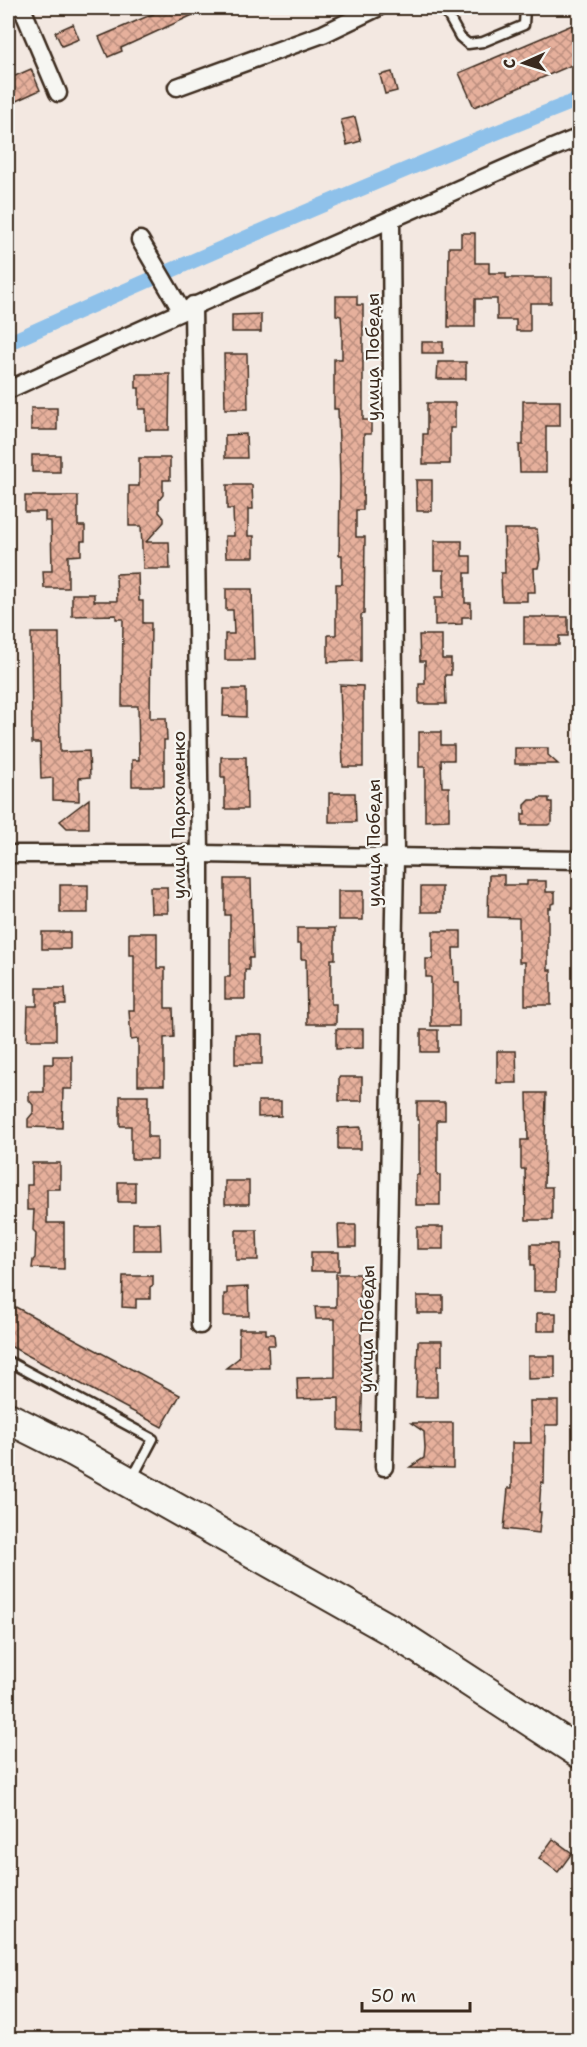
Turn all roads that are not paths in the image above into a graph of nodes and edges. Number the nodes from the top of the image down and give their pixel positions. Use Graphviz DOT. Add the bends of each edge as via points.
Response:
graph roads {
  1 [pos="22,8"];
  2 [pos="376,8"];
  3 [pos="444,8"];
  4 [pos="525,8"];
  5 [pos="177,87"];
  6 [pos="58,93"];
  7 [pos="579,137"];
  8 [pos="391,219"];
  9 [pos="140,240"];
  10 [pos="187,308"];
  11 [pos="8,390"];
  12 [pos="8,854"];
  13 [pos="200,854"];
  14 [pos="395,858"];
  15 [pos="579,860"];
  16 [pos="200,1325"];
  17 [pos="8,1361"];
  18 [pos="8,1407"];
  19 [pos="8,1418"];
  20 [pos="384,1467"];
  21 [pos="134,1474"];
  22 [pos="579,1732"];
  23 [pos="579,1753"];
  1 -- 6 [label="street"];
  2 -- 5 [label="street" via="323,34"];
  3 -- 4 [label="lane" via="468,44 524,25"];
  7 -- 8 [label="street"];
  8 -- 10 [label="street"];
  8 -- 14 [label="street, улица Победы"];
  9 -- 10 [label="street, улица Пархоменко"];
  10 -- 11 [label="street"];
  10 -- 13 [label="street, улица Пархоменко"];
  12 -- 13 [label="street"];
  13 -- 14 [label="street"];
  13 -- 16 [label="street, улица Пархоменко"];
  14 -- 15 [label="street"];
  14 -- 20 [label="street, улица Победы"];
  17 -- 21 [label="lane" via="153,1439"];
  18 -- 21 [label="highway"];
  19 -- 23 [label="highway" via="74,1451 391,1630"];
  21 -- 22 [label="highway"];
}
